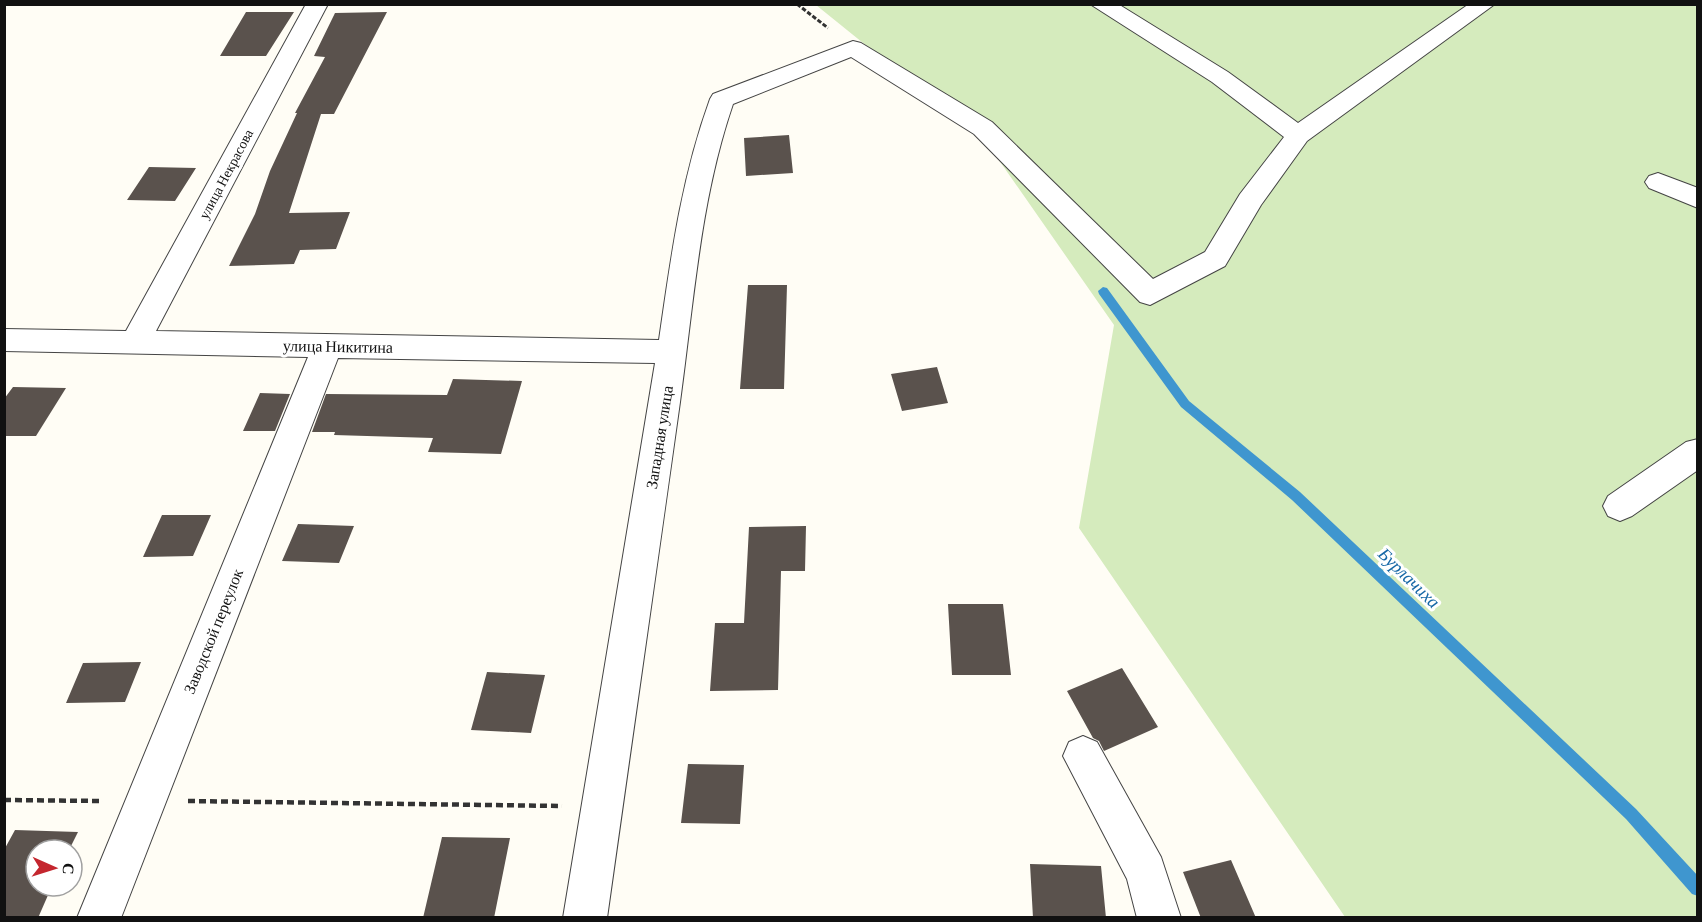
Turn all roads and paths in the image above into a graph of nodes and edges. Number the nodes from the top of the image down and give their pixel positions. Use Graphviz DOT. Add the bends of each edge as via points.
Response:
graph roads {
  1 [pos="318,4"];
  2 [pos="1101,4"];
  3 [pos="1484,4"];
  4 [pos="1298,135"];
  5 [pos="1658,183"];
  6 [pos="1698,199"];
  7 [pos="6,343"];
  8 [pos="134,344"];
  9 [pos="328,345"];
  10 [pos="672,352"];
  11 [pos="1698,452"];
  12 [pos="1620,506"];
  13 [pos="1083,756"];
  14 [pos="4,800"];
  15 [pos="144,801"];
  16 [pos="601,806"];
  17 [pos="99,918"];
  18 [pos="585,918"];
  19 [pos="1159,918"];
  1 -- 8 [label="street, улица Некрасова"];
  2 -- 4 [label="street" via="1220,77"];
  3 -- 4 [label="street"];
  4 -- 10 [label="street, Западная улица" via="1250,200 1215,259 1150,294 983,128 853,48 722,99 705,147 692,204"];
  5 -- 6 [label="street"];
  7 -- 8 [label="street, улица Никитина"];
  8 -- 9 [label="street, улица Никитина"];
  9 -- 10 [label="street, улица Никитина"];
  9 -- 15 [label="street, Заводской переулок"];
  10 -- 16 [label="street, Западная улица"];
  11 -- 12 [label="street"];
  13 -- 19 [label="street" via="1146,872"];
  14 -- 15 [label="path"];
  15 -- 16 [label="path"];
  15 -- 17 [label="street, Заводской переулок"];
  16 -- 18 [label="street, Западная улица"];
}
